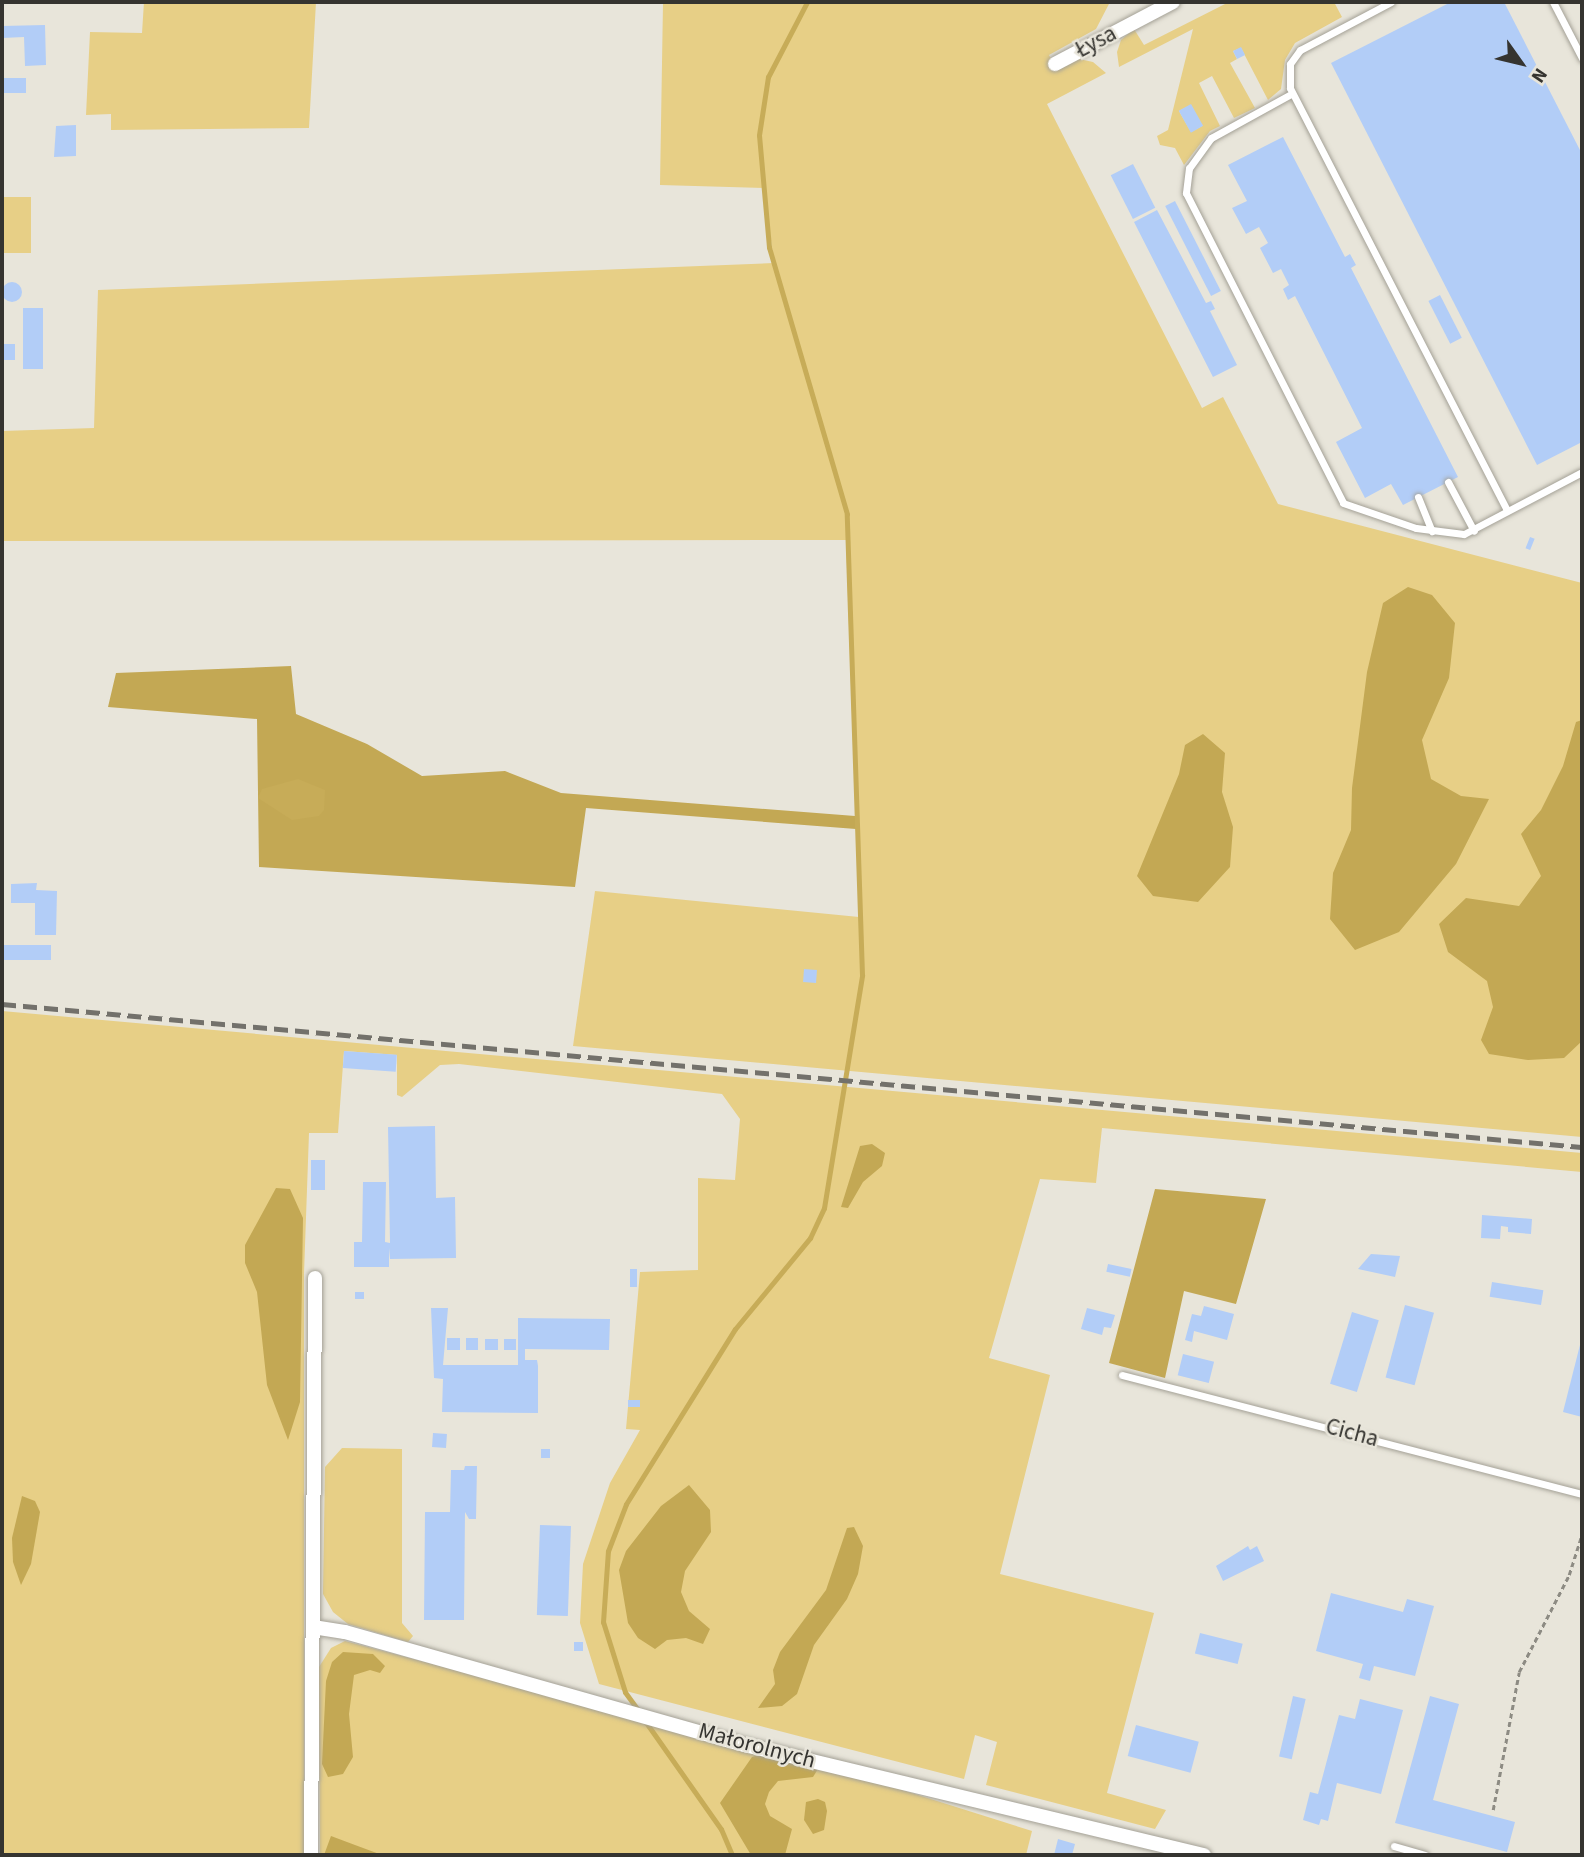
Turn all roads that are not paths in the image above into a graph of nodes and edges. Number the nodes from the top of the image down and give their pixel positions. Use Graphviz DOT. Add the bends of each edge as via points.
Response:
graph roads {
  1 [pos="1173,2"];
  2 [pos="1391,2"];
  3 [pos="1553,2"];
  4 [pos="1582,58"];
  5 [pos="1055,64"];
  6 [pos="1291,94"];
  7 [pos="1582,472"];
  8 [pos="1448,482"];
  9 [pos="1419,497"];
  10 [pos="1507,511"];
  11 [pos="1432,531"];
  12 [pos="1474,531"];
  13 [pos="315,1278"];
  14 [pos="1122,1375"];
  15 [pos="1582,1494"];
  16 [pos="313,1627"];
  17 [pos="1394,1846"];
  18 [pos="312,1855"];
  19 [pos="1203,1855"];
  20 [pos="1425,1855"];
  1 -- 5 [label="street, Łysa"];
  2 -- 6 [label="lane" via="1300,50 1289,70"];
  3 -- 4 [label="lane"];
  6 -- 10 [label="lane"];
  6 -- 11 [label="lane" via="1211,138 1189,168 1186,196 1343,503"];
  7 -- 10 [label="lane"];
  8 -- 12 [label="lane"];
  9 -- 11 [label="lane"];
  10 -- 12 [label="lane"];
  11 -- 12 [label="lane"];
  13 -- 16 [label="street"];
  14 -- 15 [label="lane, Cicha"];
  16 -- 18 [label="street"];
  16 -- 19 [label="street, Małorolnych" via="345,1632 745,1745"];
  17 -- 20 [label="lane"];
}
